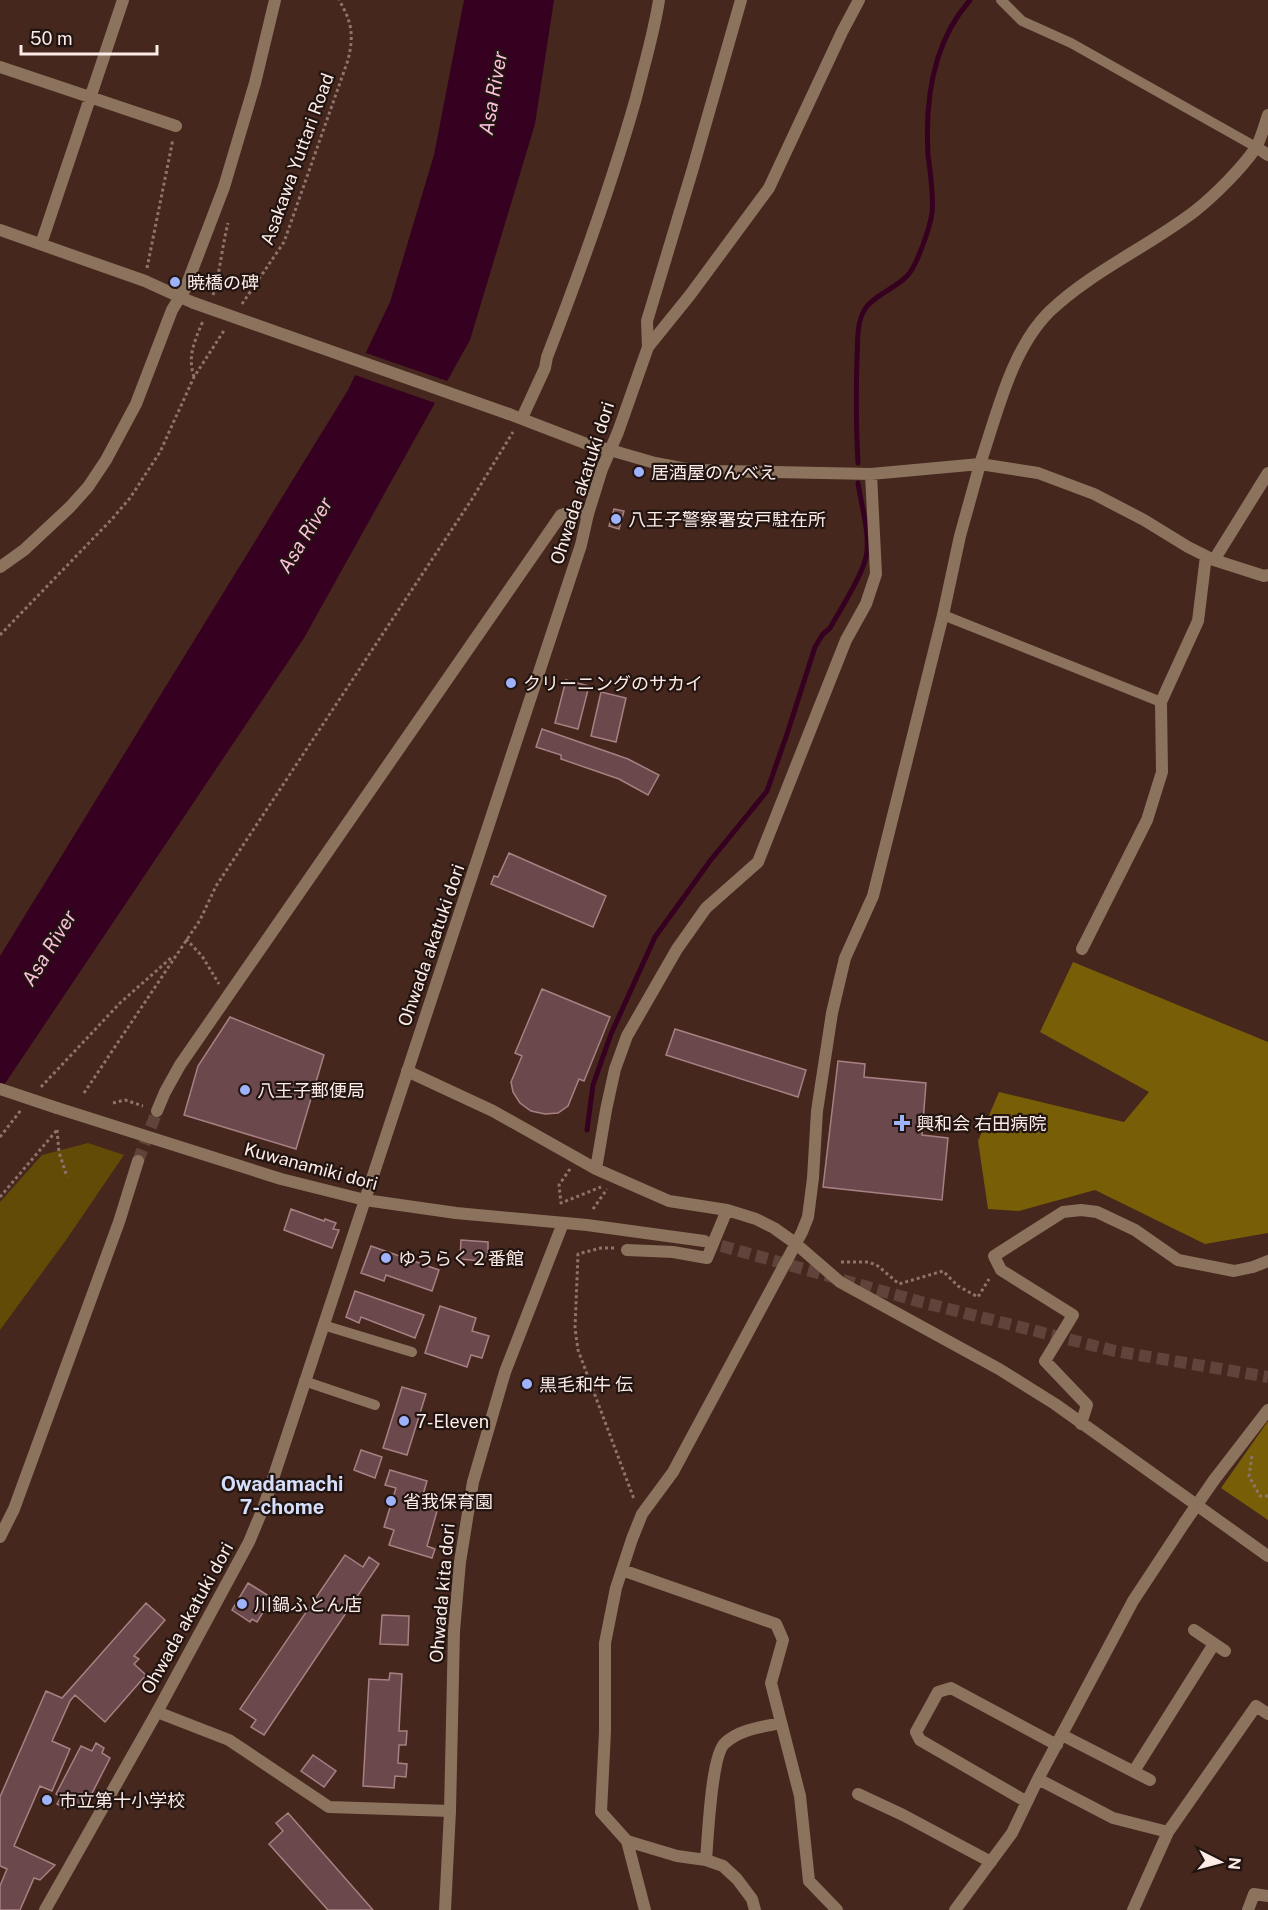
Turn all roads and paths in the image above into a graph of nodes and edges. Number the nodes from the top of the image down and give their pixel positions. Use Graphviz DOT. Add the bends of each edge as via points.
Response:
graph roads {
  1 [pos="123,0"];
  2 [pos="275,0"];
  3 [pos="339,0"];
  4 [pos="659,0"];
  5 [pos="741,0"];
  6 [pos="859,0"];
  7 [pos="1001,0"];
  8 [pos="0,67"];
  9 [pos="91,97"];
  10 [pos="1268,115"];
  11 [pos="176,126"];
  12 [pos="1256,147"];
  13 [pos="1268,156"];
  14 [pos="231,213"];
  15 [pos="0,230"];
  16 [pos="41,244"];
  17 [pos="145,281"];
  18 [pos="180,297"];
  19 [pos="212,298"];
  20 [pos="236,312"];
  21 [pos="205,315"];
  22 [pos="230,322"];
  23 [pos="648,347"];
  24 [pos="194,377"];
  25 [pos="519,423"];
  26 [pos="610,450"];
  27 [pos="980,464"];
  28 [pos="1268,473"];
  29 [pos="872,474"];
  30 [pos="588,514"];
  31 [pos="1210,558"];
  32 [pos="0,567"];
  33 [pos="1268,575"];
  34 [pos="943,615"];
  35 [pos="0,635"];
  36 [pos="1161,702"];
  37 [pos="186,939"];
  38 [pos="1082,949"];
  39 [pos="179,950"];
  40 [pos="226,999"];
  41 [pos="407,1071"];
  42 [pos="0,1089"];
  43 [pos="84,1093"];
  44 [pos="34,1095"];
  45 [pos="113,1102"];
  46 [pos="27,1103"];
  47 [pos="152,1109"];
  48 [pos="0,1137"];
  49 [pos="578,1158"];
  50 [pos="138,1161"];
  51 [pos="596,1169"];
  52 [pos="66,1177"];
  53 [pos="0,1197"];
  54 [pos="365,1200"];
  55 [pos="593,1209"];
  56 [pos="727,1210"];
  57 [pos="563,1223"];
  58 [pos="705,1241"];
  59 [pos="795,1243"];
  60 [pos="627,1250"];
  61 [pos="837,1260"];
  62 [pos="1268,1261"];
  63 [pos="998,1265"];
  64 [pos="323,1325"];
  65 [pos="412,1352"];
  66 [pos="304,1381"];
  67 [pos="375,1405"];
  68 [pos="1268,1410"];
  69 [pos="1081,1424"];
  70 [pos="1252,1453"];
  71 [pos="1268,1496"];
  72 [pos="642,1514"];
  73 [pos="0,1537"];
  74 [pos="1268,1556"];
  75 [pos="622,1570"];
  76 [pos="1194,1630"];
  77 [pos="1214,1644"];
  78 [pos="1225,1651"];
  79 [pos="157,1712"];
  80 [pos="1268,1714"];
  81 [pos="781,1723"];
  82 [pos="1059,1740"];
  83 [pos="1134,1771"];
  84 [pos="1038,1779"];
  85 [pos="1150,1780"];
  86 [pos="858,1794"];
  87 [pos="1027,1803"];
  88 [pos="450,1811"];
  89 [pos="1168,1832"];
  90 [pos="627,1841"];
  91 [pos="706,1860"];
  92 [pos="991,1862"];
  93 [pos="1268,1896"];
  94 [pos="45,1910"];
  95 [pos="445,1910"];
  96 [pos="645,1910"];
  97 [pos="755,1910"];
  98 [pos="837,1910"];
  99 [pos="955,1910"];
  100 [pos="1133,1910"];
  101 [pos="1248,1910"];
  1 -- 9 [label="street"];
  2 -- 18 [label="street" via="224,187"];
  3 -- 20 [label="path, Asakawa Yuttari Road" via="352,31 348,60 284,242"];
  4 -- 25 [label="street" via="612,179 545,368"];
  5 -- 23 [label="street" via="647,321"];
  6 -- 23 [label="street, Ohwada akatuki dori" via="770,188"];
  7 -- 12 [label="lane" via="1022,21 1071,42"];
  8 -- 9 [label="street"];
  9 -- 11 [label="street"];
  9 -- 16 [label="street"];
  10 -- 12 [label="street"];
  11 -- 17 [label="path"];
  12 -- 13 [label="street"];
  12 -- 27 [label="street" via="1196,210 1089,280 1049,313 1023,345"];
  14 -- 19 [label="path"];
  15 -- 16 [label="street"];
  16 -- 17 [label="street"];
  17 -- 18 [label="street"];
  18 -- 25 [label="street, bridge" via="508,414"];
  18 -- 32 [label="street" via="136,404 96,476 70,507"];
  21 -- 24 [label="path" via="190,358"];
  22 -- 24 [label="path"];
  23 -- 26 [label="street, Ohwada akatuki dori"];
  24 -- 35 [label="path" via="160,452 130,498"];
  25 -- 26 [label="street"];
  25 -- 37 [label="path" via="216,886"];
  26 -- 29 [label="street" via="687,469"];
  26 -- 30 [label="street, Ohwada akatuki dori"];
  27 -- 29 [label="street"];
  27 -- 31 [label="street" via="1038,473 1094,494"];
  27 -- 34 [label="street"];
  28 -- 31 [label="street"];
  29 -- 51 [label="street" via="876,574 866,604 846,640 758,862 706,908 677,949 627,1036 615,1068"];
  30 -- 40 [label="street" via="574,511 561,515"];
  30 -- 41 [label="street, Ohwada akatuki dori" via="581,546"];
  31 -- 33 [label="street"];
  31 -- 36 [label="street" via="1198,621"];
  34 -- 36 [label="lane"];
  34 -- 59 [label="street" via="873,896 845,958 832,1013 817,1111 808,1216"];
  36 -- 38 [label="street" via="1162,772 1150,811"];
  37 -- 39 [label="path"];
  37 -- 40 [label="path" via="202,956"];
  39 -- 43 [label="path"];
  39 -- 44 [label="path" via="120,1003"];
  40 -- 47 [label="street"];
  41 -- 49 [label="street" via="493,1111"];
  41 -- 54 [label="street, Ohwada akatuki dori"];
  42 -- 54 [label="street, Kuwanamiki dori, bridge" via="281,1179"];
  45 -- 47 [label="path" via="125,1100"];
  46 -- 48 [label="path"];
  49 -- 51 [label="street"];
  49 -- 55 [label="path" via="559,1185 561,1203 603,1186 608,1188"];
  50 -- 73 [label="street" via="14,1509"];
  51 -- 56 [label="street" via="669,1201"];
  52 -- 53 [label="path" via="57,1130"];
  54 -- 57 [label="street, Kuwanamiki dori" via="456,1214"];
  54 -- 64 [label="street, Ohwada akatuki dori"];
  56 -- 59 [label="street" via="774,1228"];
  56 -- 60 [label="street" via="707,1258"];
  57 -- 58 [label="street, Kuwanamiki dori"];
  57 -- 88 [label="street, Ohwada kita dori" via="505,1372 473,1482 454,1630"];
  59 -- 69 [label="street" via="840,1282 999,1369"];
  59 -- 72 [label="street" via="673,1472"];
  60 -- 72 [label="path" via="607,1247 578,1254 575,1328 578,1350"];
  61 -- 63 [label="path" via="869,1262 899,1284 943,1271 958,1287 978,1297"];
  62 -- 63 [label="street" via="1234,1270 1178,1260 1135,1230 1096,1212 1081,1210 1064,1212 994,1256"];
  63 -- 69 [label="street" via="1073,1315 1045,1361 1087,1405"];
  64 -- 65 [label="lane"];
  64 -- 66 [label="street, Ohwada akatuki dori"];
  66 -- 67 [label="lane"];
  66 -- 79 [label="street, Ohwada akatuki dori" via="249,1542"];
  68 -- 82 [label="street, bridge" via="1214,1480 1134,1601"];
  69 -- 74 [label="street"];
  70 -- 71 [label="path" via="1249,1476 1260,1496"];
  72 -- 75 [label="street"];
  75 -- 81 [label="street" via="776,1624 783,1640 771,1683"];
  75 -- 90 [label="street" via="605,1643 601,1812"];
  76 -- 77 [label="street"];
  77 -- 78 [label="street"];
  77 -- 83 [label="street"];
  79 -- 88 [label="street" via="229,1740 329,1807"];
  79 -- 94 [label="street, Ohwada akatuki dori"];
  80 -- 89 [label="street" via="1256,1706"];
  81 -- 91 [label="street" via="740,1732 723,1744 716,1762"];
  81 -- 98 [label="street" via="800,1796 809,1881"];
  82 -- 83 [label="street"];
  82 -- 84 [label="street"];
  82 -- 87 [label="street" via="951,1688 938,1692 916,1732 921,1740"];
  83 -- 85 [label="street"];
  84 -- 87 [label="street"];
  84 -- 89 [label="street" via="1113,1818"];
  86 -- 92 [label="street"];
  87 -- 92 [label="street"];
  88 -- 95 [label="street, Ohwada kita dori"];
  89 -- 100 [label="street"];
  90 -- 91 [label="street"];
  90 -- 96 [label="street"];
  91 -- 97 [label="street" via="723,1866 737,1879"];
  92 -- 99 [label="street"];
  93 -- 101 [label="street" via="1254,1894"];
}
